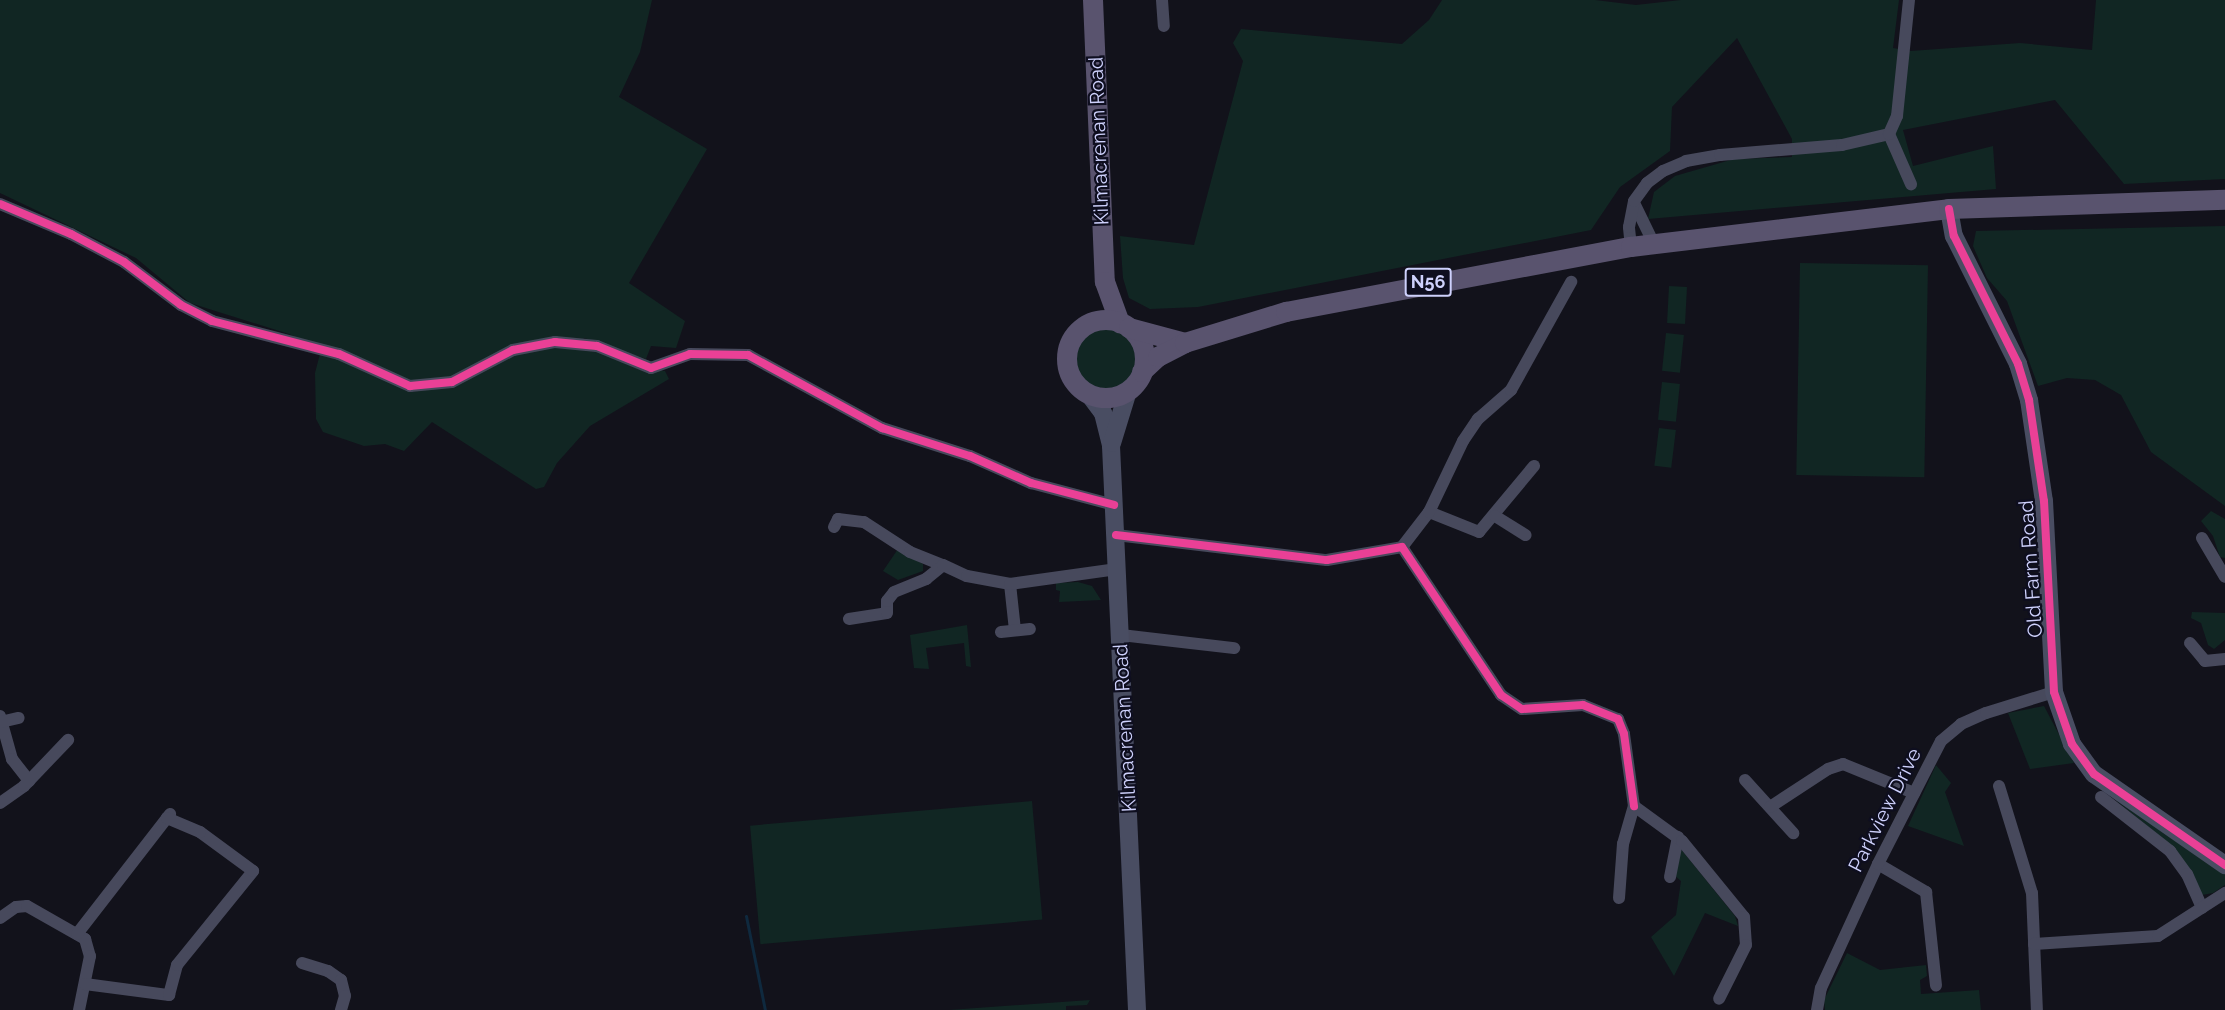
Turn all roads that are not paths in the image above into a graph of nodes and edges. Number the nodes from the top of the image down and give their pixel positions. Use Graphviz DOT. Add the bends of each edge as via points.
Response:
graph roads {
  1 [pos="1093,0"];
  2 [pos="1162,0"];
  3 [pos="1909,0"];
  4 [pos="1164,26"];
  5 [pos="1888,134"];
  6 [pos="1911,184"];
  7 [pos="2225,200"];
  8 [pos="1634,201"];
  9 [pos="0,204"];
  10 [pos="1949,209"];
  11 [pos="1654,244"];
  12 [pos="1631,247"];
  13 [pos="1105,282"];
  14 [pos="1571,282"];
  15 [pos="1125,325"];
  16 [pos="1081,329"];
  17 [pos="1185,343"];
  18 [pos="1142,372"];
  19 [pos="1128,391"];
  20 [pos="1088,393"];
  21 [pos="1111,446"];
  22 [pos="1534,466"];
  23 [pos="1114,505"];
  24 [pos="1429,512"];
  25 [pos="1495,516"];
  26 [pos="834,527"];
  27 [pos="1116,535"];
  28 [pos="1525,535"];
  29 [pos="2202,538"];
  30 [pos="1402,547"];
  31 [pos="943,565"];
  32 [pos="1117,569"];
  33 [pos="2225,577"];
  34 [pos="1010,584"];
  35 [pos="849,619"];
  36 [pos="1030,629"];
  37 [pos="1015,630"];
  38 [pos="1000,632"];
  39 [pos="1121,635"];
  40 [pos="2190,643"];
  41 [pos="1234,648"];
  42 [pos="2225,659"];
  43 [pos="2054,692"];
  44 [pos="19,718"];
  45 [pos="1,719"];
  46 [pos="68,740"];
  47 [pos="1745,780"];
  48 [pos="29,781"];
  49 [pos="1999,786"];
  50 [pos="1914,793"];
  51 [pos="2101,797"];
  52 [pos="0,802"];
  53 [pos="1634,806"];
  54 [pos="1770,807"];
  55 [pos="1793,833"];
  56 [pos="1677,837"];
  57 [pos="1878,864"];
  58 [pos="2225,865"];
  59 [pos="1670,877"];
  60 [pos="2225,892"];
  61 [pos="1619,898"];
  62 [pos="2202,908"];
  63 [pos="0,918"];
  64 [pos="77,934"];
  65 [pos="2034,944"];
  66 [pos="302,963"];
  67 [pos="85,984"];
  68 [pos="1936,985"];
  69 [pos="1719,999"];
  70 [pos="78,1010"];
  71 [pos="341,1010"];
  72 [pos="1137,1010"];
  73 [pos="1817,1010"];
  74 [pos="2037,1010"];
  1 -- 13 [label="main road, Kilmacrenan Road"];
  2 -- 4 [label="street"];
  3 -- 5 [label="street" via="1897,116"];
  5 -- 6 [label="street"];
  5 -- 8 [label="street" via="1842,145 1757,150 1686,161 1647,183"];
  7 -- 10 [label="main road, N56"];
  8 -- 11 [label="street" via="1637,216"];
  8 -- 12 [label="street" via="1629,227"];
  9 -- 23 [label="street" via="124,262 181,305 212,321 339,354 410,386 452,382 513,350 555,342 597,346 651,368 700,353 748,355 882,428 970,456 1031,483"];
  10 -- 11 [label="main road, N56"];
  10 -- 43 [label="street, Old Farm Road" via="1954,236 2014,354 2029,400 2044,501"];
  11 -- 12 [label="main road, N56"];
  12 -- 17 [label="main road, N56" via="1346,298"];
  13 -- 15 [label="main road"];
  13 -- 16 [label="main road"];
  14 -- 24 [label="street" via="1511,390 1478,419 1462,441"];
  15 -- 16 [label="main road" via="1100,320"];
  15 -- 17 [label="main road"];
  15 -- 18 [label="main road" via="1142,345"];
  16 -- 20 [label="main road" via="1070,344 1067,361 1075,382"];
  17 -- 18 [label="main road, N56" via="1158,357"];
  18 -- 19 [label="main road, N56"];
  19 -- 20 [label="main road" via="1111,397"];
  19 -- 21 [label="street, Kilmacrenan Road"];
  20 -- 21 [label="street, Kilmacrenan Road" via="1102,413"];
  21 -- 23 [label="street, Kilmacrenan Road"];
  22 -- 25 [label="street"];
  23 -- 27 [label="street, Kilmacrenan Road"];
  24 -- 25 [label="street" via="1479,532"];
  24 -- 30 [label="street"];
  25 -- 28 [label="street"];
  26 -- 31 [label="street" via="838,519 864,522 910,552"];
  27 -- 30 [label="street" via="1327,560"];
  27 -- 32 [label="street, Kilmacrenan Road"];
  29 -- 33 [label="street"];
  30 -- 53 [label="street" via="1502,695 1522,709 1583,705 1618,719"];
  31 -- 34 [label="street" via="967,576"];
  31 -- 35 [label="street" via="926,579 894,592 887,601 888,614"];
  32 -- 34 [label="street"];
  32 -- 39 [label="street, Kilmacrenan Road"];
  34 -- 37 [label="street"];
  36 -- 37 [label="street"];
  37 -- 38 [label="street"];
  39 -- 41 [label="street"];
  39 -- 72 [label="street, Kilmacrenan Road"];
  40 -- 42 [label="street" via="2205,661"];
  43 -- 50 [label="street, Parkview Drive" via="2014,702 1961,724 1941,741"];
  43 -- 58 [label="street, Old Farm Road" via="2072,744 2094,774"];
  44 -- 45 [label="street"];
  45 -- 48 [label="street" via="12,759"];
  46 -- 48 [label="street"];
  47 -- 54 [label="street"];
  48 -- 52 [label="street"];
  49 -- 65 [label="street" via="2032,893"];
  50 -- 54 [label="street" via="1843,764 1828,769"];
  50 -- 57 [label="street, Parkview Drive"];
  51 -- 62 [label="street" via="2170,851 2187,874"];
  53 -- 56 [label="street"];
  53 -- 61 [label="street" via="1623,844"];
  54 -- 55 [label="street"];
  56 -- 59 [label="street"];
  56 -- 69 [label="street" via="1744,917 1746,945"];
  57 -- 68 [label="street" via="1926,892"];
  57 -- 73 [label="street, Parkview Drive" via="1821,988"];
  60 -- 62 [label="street"];
  62 -- 65 [label="street" via="2158,936"];
  63 -- 64 [label="street" via="16,907 27,906"];
  64 -- 67 [label="street" via="90,951"];
  64 -- 67 [label="street" via="169,816 200,832 253,871 177,965 170,999"];
  65 -- 74 [label="street"];
  66 -- 71 [label="street" via="328,971 340,980 345,996"];
  67 -- 70 [label="street"];
}
